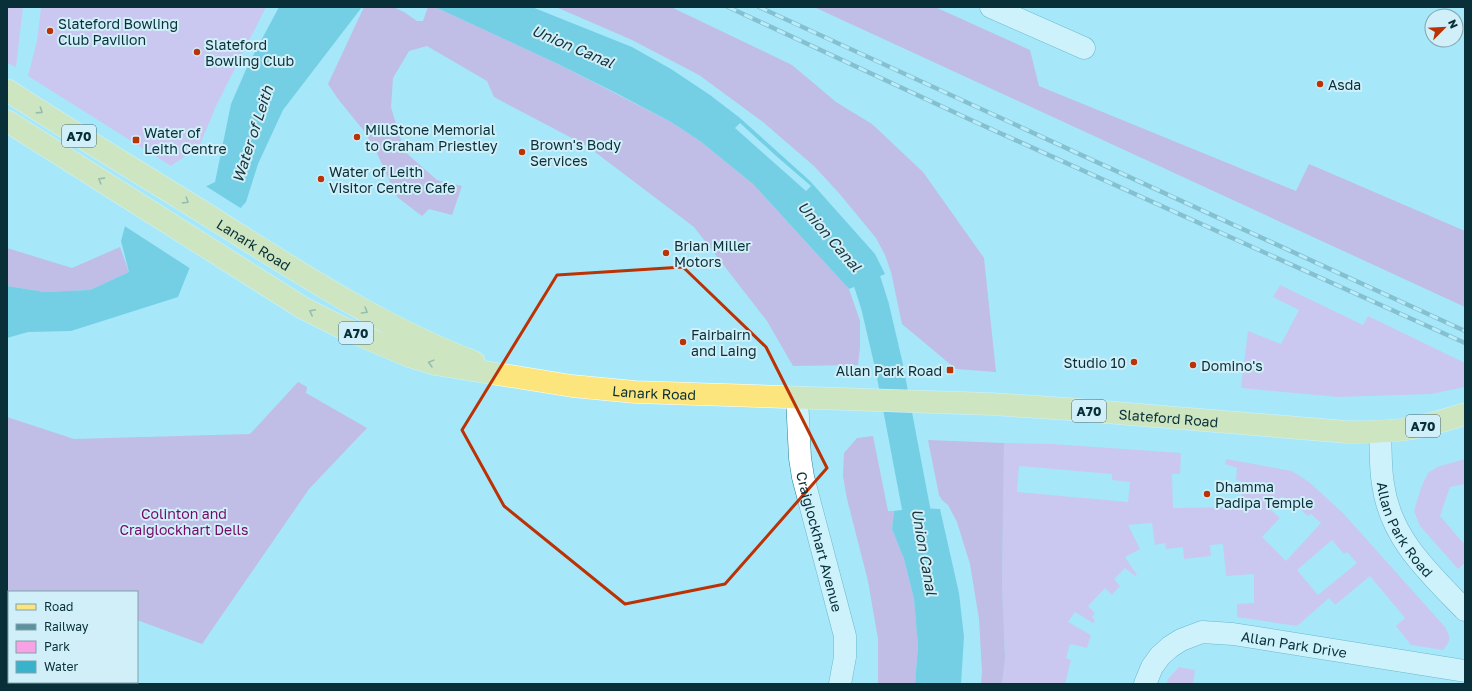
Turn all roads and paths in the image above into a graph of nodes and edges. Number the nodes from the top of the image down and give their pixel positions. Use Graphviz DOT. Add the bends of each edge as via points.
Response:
graph roads {
  1 [pos="990,7"];
  2 [pos="1084,48"];
  3 [pos="7,90"];
  4 [pos="7,120"];
  5 [pos="511,376"];
  6 [pos="797,398"];
  7 [pos="1465,414"];
  8 [pos="1380,432"];
  9 [pos="1465,610"];
  10 [pos="1465,671"];
  11 [pos="840,684"];
  12 [pos="1145,684"];
  1 -- 2 [label="street"];
  3 -- 5 [label="main road, Lanark Road / A70, one-way" via="318,284 379,319 434,345"];
  5 -- 4 [label="main road, Lanark Road / A70, one-way" via="435,364 409,356 303,308"];
  5 -- 6 [label="main road, Lanark Road / A70" via="572,386 635,392"];
  6 -- 8 [label="main road, Slateford Road / A70" via="991,404 1335,432"];
  6 -- 11 [label="street, Craiglockhart Avenue" via="803,477 844,636 844,663"];
  7 -- 8 [label="main road, Slateford Road / A70" via="1428,425"];
  8 -- 9 [label="street, Allan Park Road" via="1382,484 1396,527 1408,548"];
  10 -- 12 [label="street, Allan Park Drive" via="1232,634 1202,632 1170,647 1152,667"];
}
